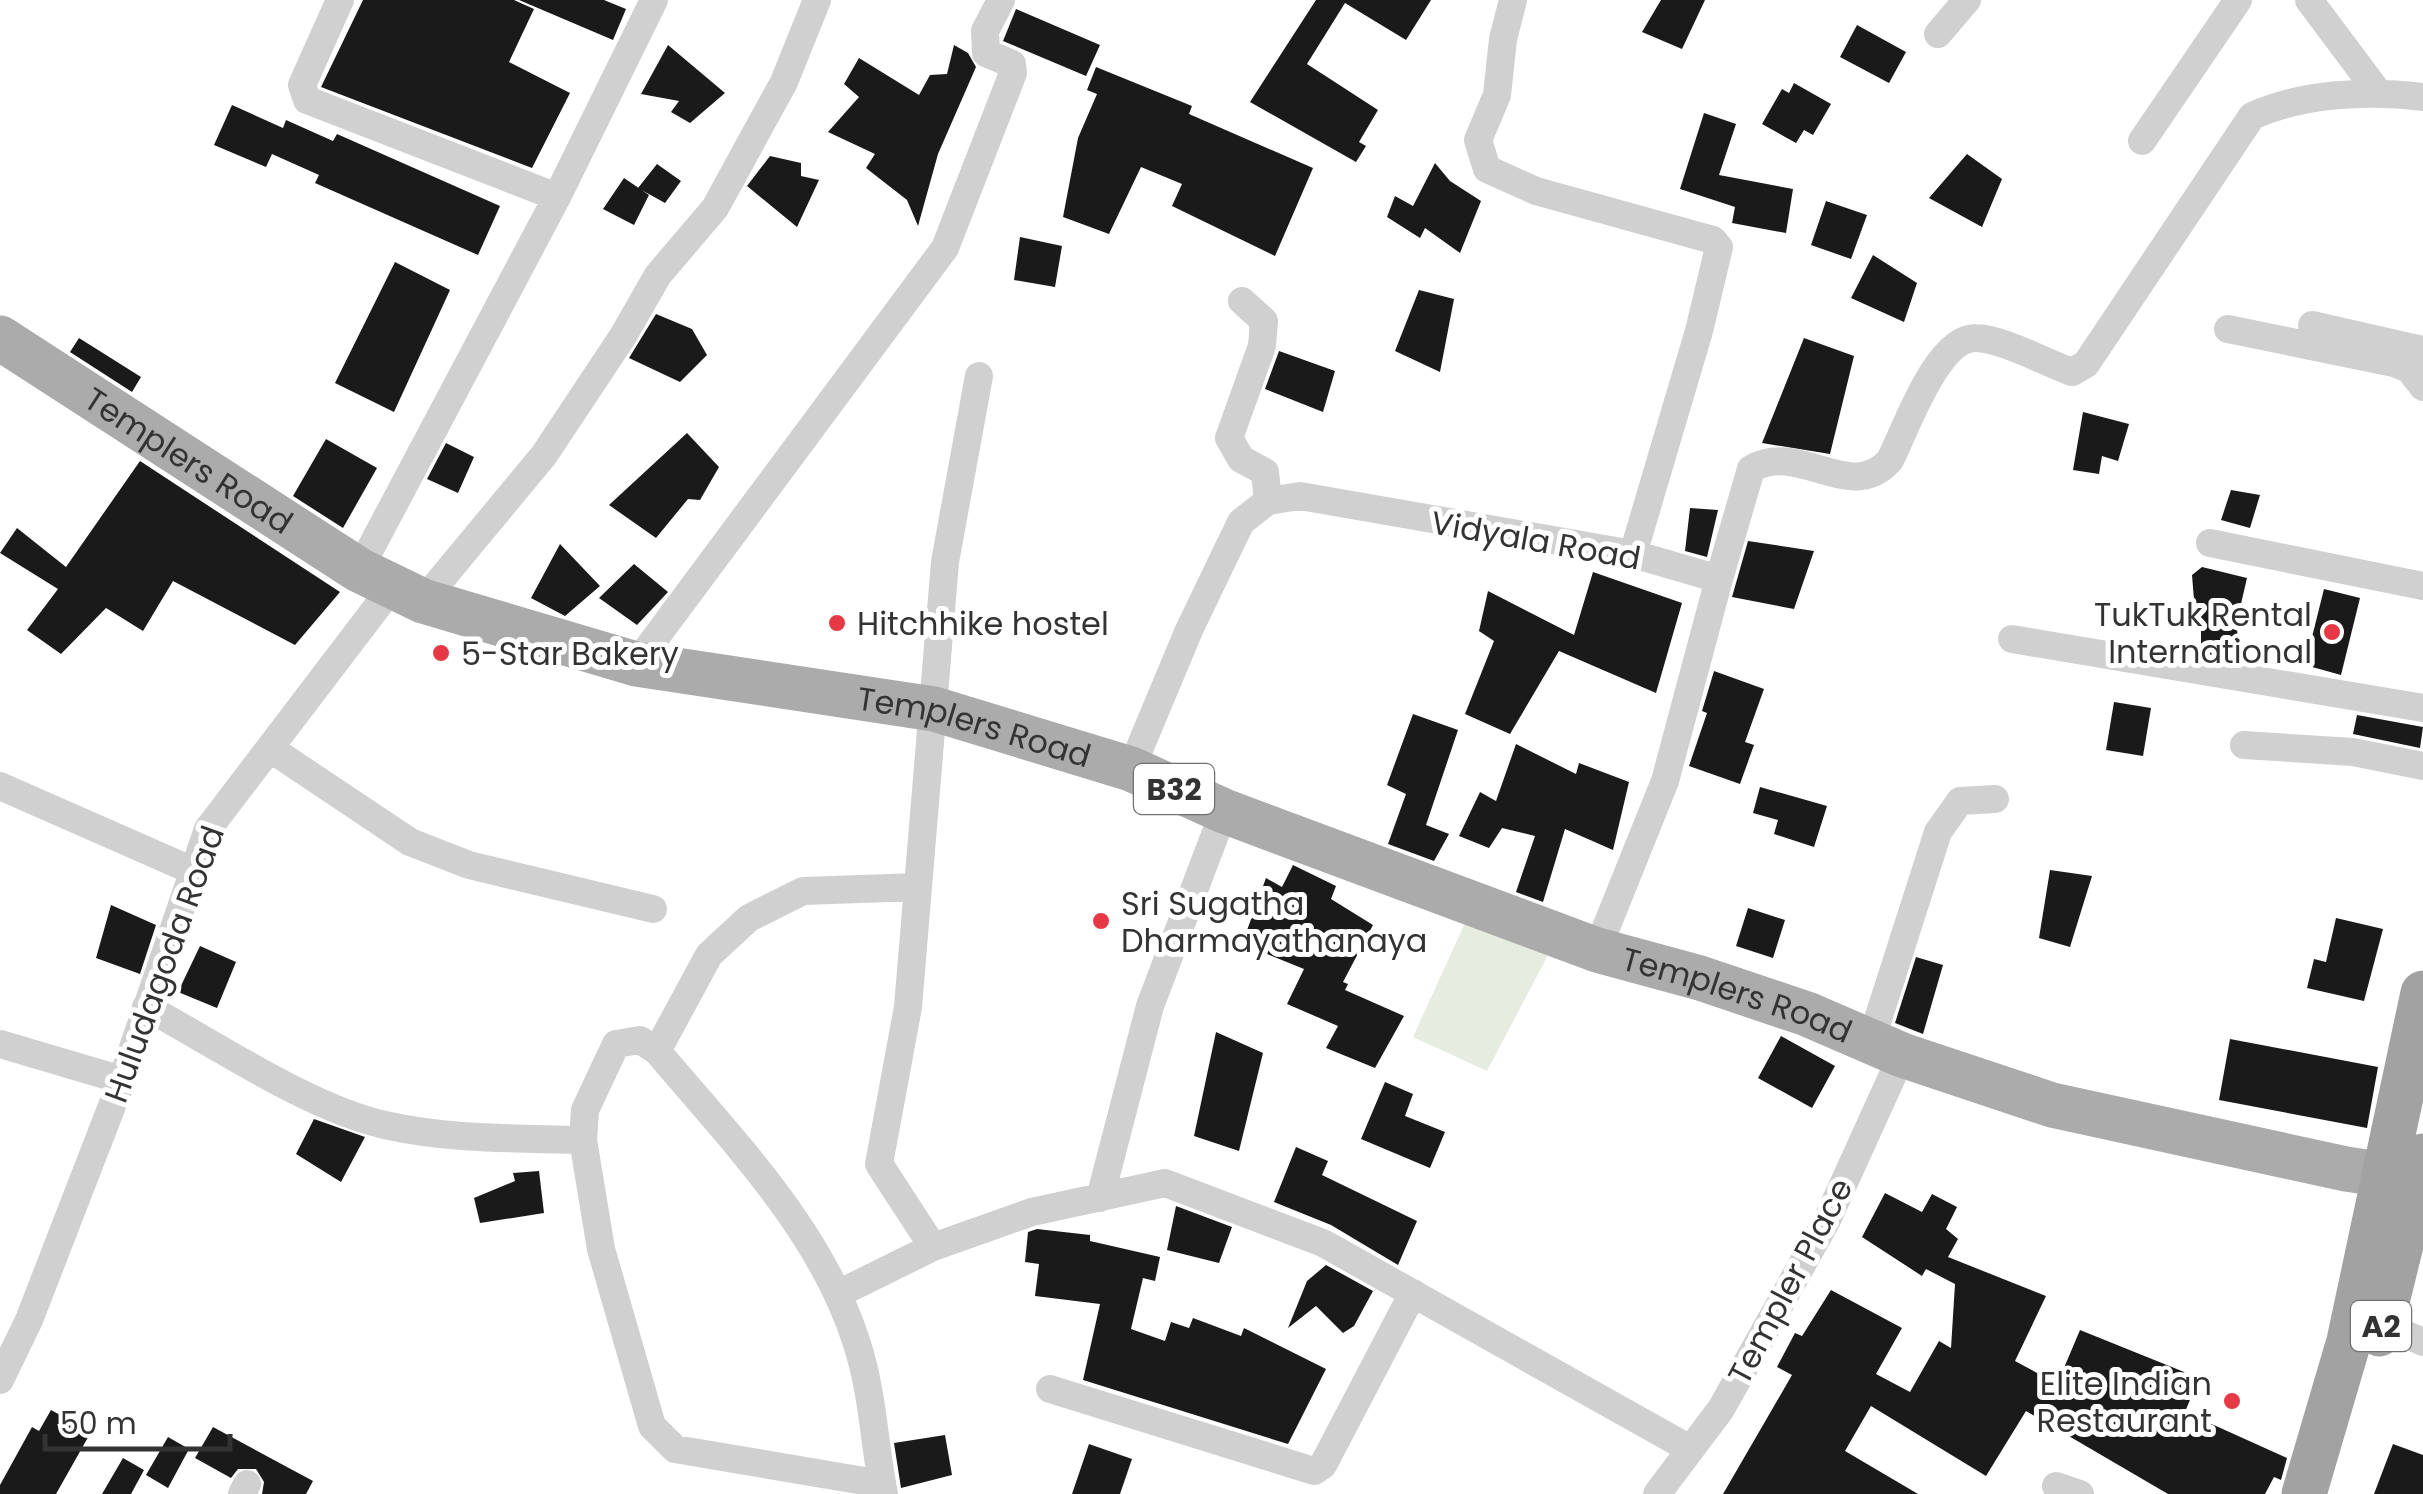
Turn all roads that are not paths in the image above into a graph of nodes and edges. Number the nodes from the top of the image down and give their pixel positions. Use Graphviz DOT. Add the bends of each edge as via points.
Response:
graph roads {
  1 [pos="340,0"];
  2 [pos="654,0"];
  3 [pos="817,0"];
  4 [pos="1001,0"];
  5 [pos="1513,0"];
  6 [pos="1967,0"];
  7 [pos="2238,0"];
  8 [pos="2309,0"];
  9 [pos="1938,34"];
  10 [pos="2377,91"];
  11 [pos="2423,98"];
  12 [pos="2142,141"];
  13 [pos="557,197"];
  14 [pos="1242,301"];
  15 [pos="2312,325"];
  16 [pos="2228,328"];
  17 [pos="0,338"];
  18 [pos="2423,350"];
  19 [pos="979,376"];
  20 [pos="2423,387"];
  21 [pos="1268,501"];
  22 [pos="2210,544"];
  23 [pos="1633,554"];
  24 [pos="1719,579"];
  25 [pos="391,586"];
  26 [pos="2423,586"];
  27 [pos="2012,639"];
  28 [pos="636,664"];
  29 [pos="2423,708"];
  30 [pos="934,709"];
  31 [pos="2244,745"];
  32 [pos="271,749"];
  33 [pos="2423,766"];
  34 [pos="1131,770"];
  35 [pos="0,786"];
  36 [pos="1995,799"];
  37 [pos="1224,811"];
  38 [pos="191,870"];
  39 [pos="918,888"];
  40 [pos="652,909"];
  41 [pos="1596,950"];
  42 [pos="2423,993"];
  43 [pos="146,1007"];
  44 [pos="0,1044"];
  45 [pos="1886,1048"];
  46 [pos="656,1050"];
  47 [pos="122,1080"];
  48 [pos="582,1140"];
  49 [pos="2409,1171"];
  50 [pos="1100,1198"];
  51 [pos="933,1247"];
  52 [pos="1414,1293"];
  53 [pos="838,1294"];
  54 [pos="2382,1324"];
  55 [pos="2423,1342"];
  56 [pos="0,1380"];
  57 [pos="1050,1389"];
  58 [pos="1690,1449"];
  59 [pos="883,1489"];
  60 [pos="1658,1494"];
  61 [pos="2304,1494"];
  62 [pos="2333,1494"];
  1 -- 13 [label="street" via="302,84 307,100"];
  2 -- 13 [label="street"];
  3 -- 25 [label="street" via="784,82 715,208 658,275 544,455"];
  4 -- 28 [label="street" via="985,31 986,52 1012,64 1013,73 945,248"];
  5 -- 23 [label="street" via="1497,94 1478,140 1487,170 1536,191 1713,240 1718,247 1700,332"];
  6 -- 9 [label="street"];
  7 -- 12 [label="street"];
  8 -- 10 [label="street"];
  10 -- 11 [label="street"];
  10 -- 24 [label="street" via="2277,105 2252,116 2086,364 2072,372 1979,337 1958,340 1944,353 1879,473 1864,479 1785,460 1751,469"];
  13 -- 25 [label="street"];
  14 -- 21 [label="street" via="1264,321 1263,334 1228,438 1241,459 1265,472"];
  15 -- 18 [label="street"];
  16 -- 20 [label="street" via="2394,363 2410,369"];
  17 -- 25 [label="main road, Templers Road / B32"];
  19 -- 30 [label="street" via="945,562"];
  21 -- 23 [label="street, Vidyala Road" via="1300,496"];
  21 -- 34 [label="street" via="1241,522"];
  22 -- 26 [label="street"];
  23 -- 24 [label="street, Vidyala Road"];
  24 -- 41 [label="street" via="1665,781"];
  25 -- 28 [label="main road, Templers Road / B32"];
  25 -- 32 [label="street, Huludagoda Road"];
  27 -- 29 [label="street"];
  28 -- 30 [label="main road, Templers Road / B32"];
  30 -- 34 [label="main road, Templers Road / B32"];
  30 -- 39 [label="street"];
  31 -- 33 [label="street" via="2353,752"];
  32 -- 38 [label="street, Huludagoda Road" via="208,829"];
  32 -- 40 [label="street" via="410,842 469,865"];
  34 -- 37 [label="main road, Templers Road / B32"];
  35 -- 38 [label="street"];
  36 -- 45 [label="street, Templer Place" via="1960,801 1938,832"];
  37 -- 41 [label="main road, Templers Road / B32"];
  37 -- 50 [label="street" via="1150,1006"];
  38 -- 43 [label="street, Huludagoda Road"];
  39 -- 46 [label="street" via="803,890 749,918 709,955"];
  39 -- 51 [label="street" via="908,1007 879,1164"];
  41 -- 45 [label="main road, Templers Road / B32" via="1700,978"];
  42 -- 49 [label="highway, A2"];
  43 -- 47 [label="street, Huludagoda Road"];
  43 -- 48 [label="street" via="324,1103 381,1124 450,1137"];
  44 -- 47 [label="street"];
  45 -- 49 [label="main road, Templers Road / B32" via="2052,1105"];
  45 -- 58 [label="street, Templer Place" via="1827,1220 1721,1409"];
  46 -- 48 [label="street" via="640,1040 616,1044 584,1110"];
  46 -- 53 [label="street" via="766,1179"];
  47 -- 56 [label="street, Huludagoda Road"];
  48 -- 59 [label="street" via="601,1249 660,1439 675,1449"];
  49 -- 54 [label="highway, A2"];
  49 -- 61 [label="highway, A2"];
  50 -- 51 [label="street" via="1032,1212"];
  50 -- 52 [label="street" via="1165,1183 1324,1242"];
  51 -- 53 [label="street"];
  52 -- 57 [label="street" via="1323,1465 1314,1470"];
  52 -- 58 [label="street"];
  53 -- 59 [label="street" via="871,1398"];
  54 -- 55 [label="street"];
  54 -- 62 [label="highway, A2"];
  58 -- 60 [label="street, Templer Place"];
}
